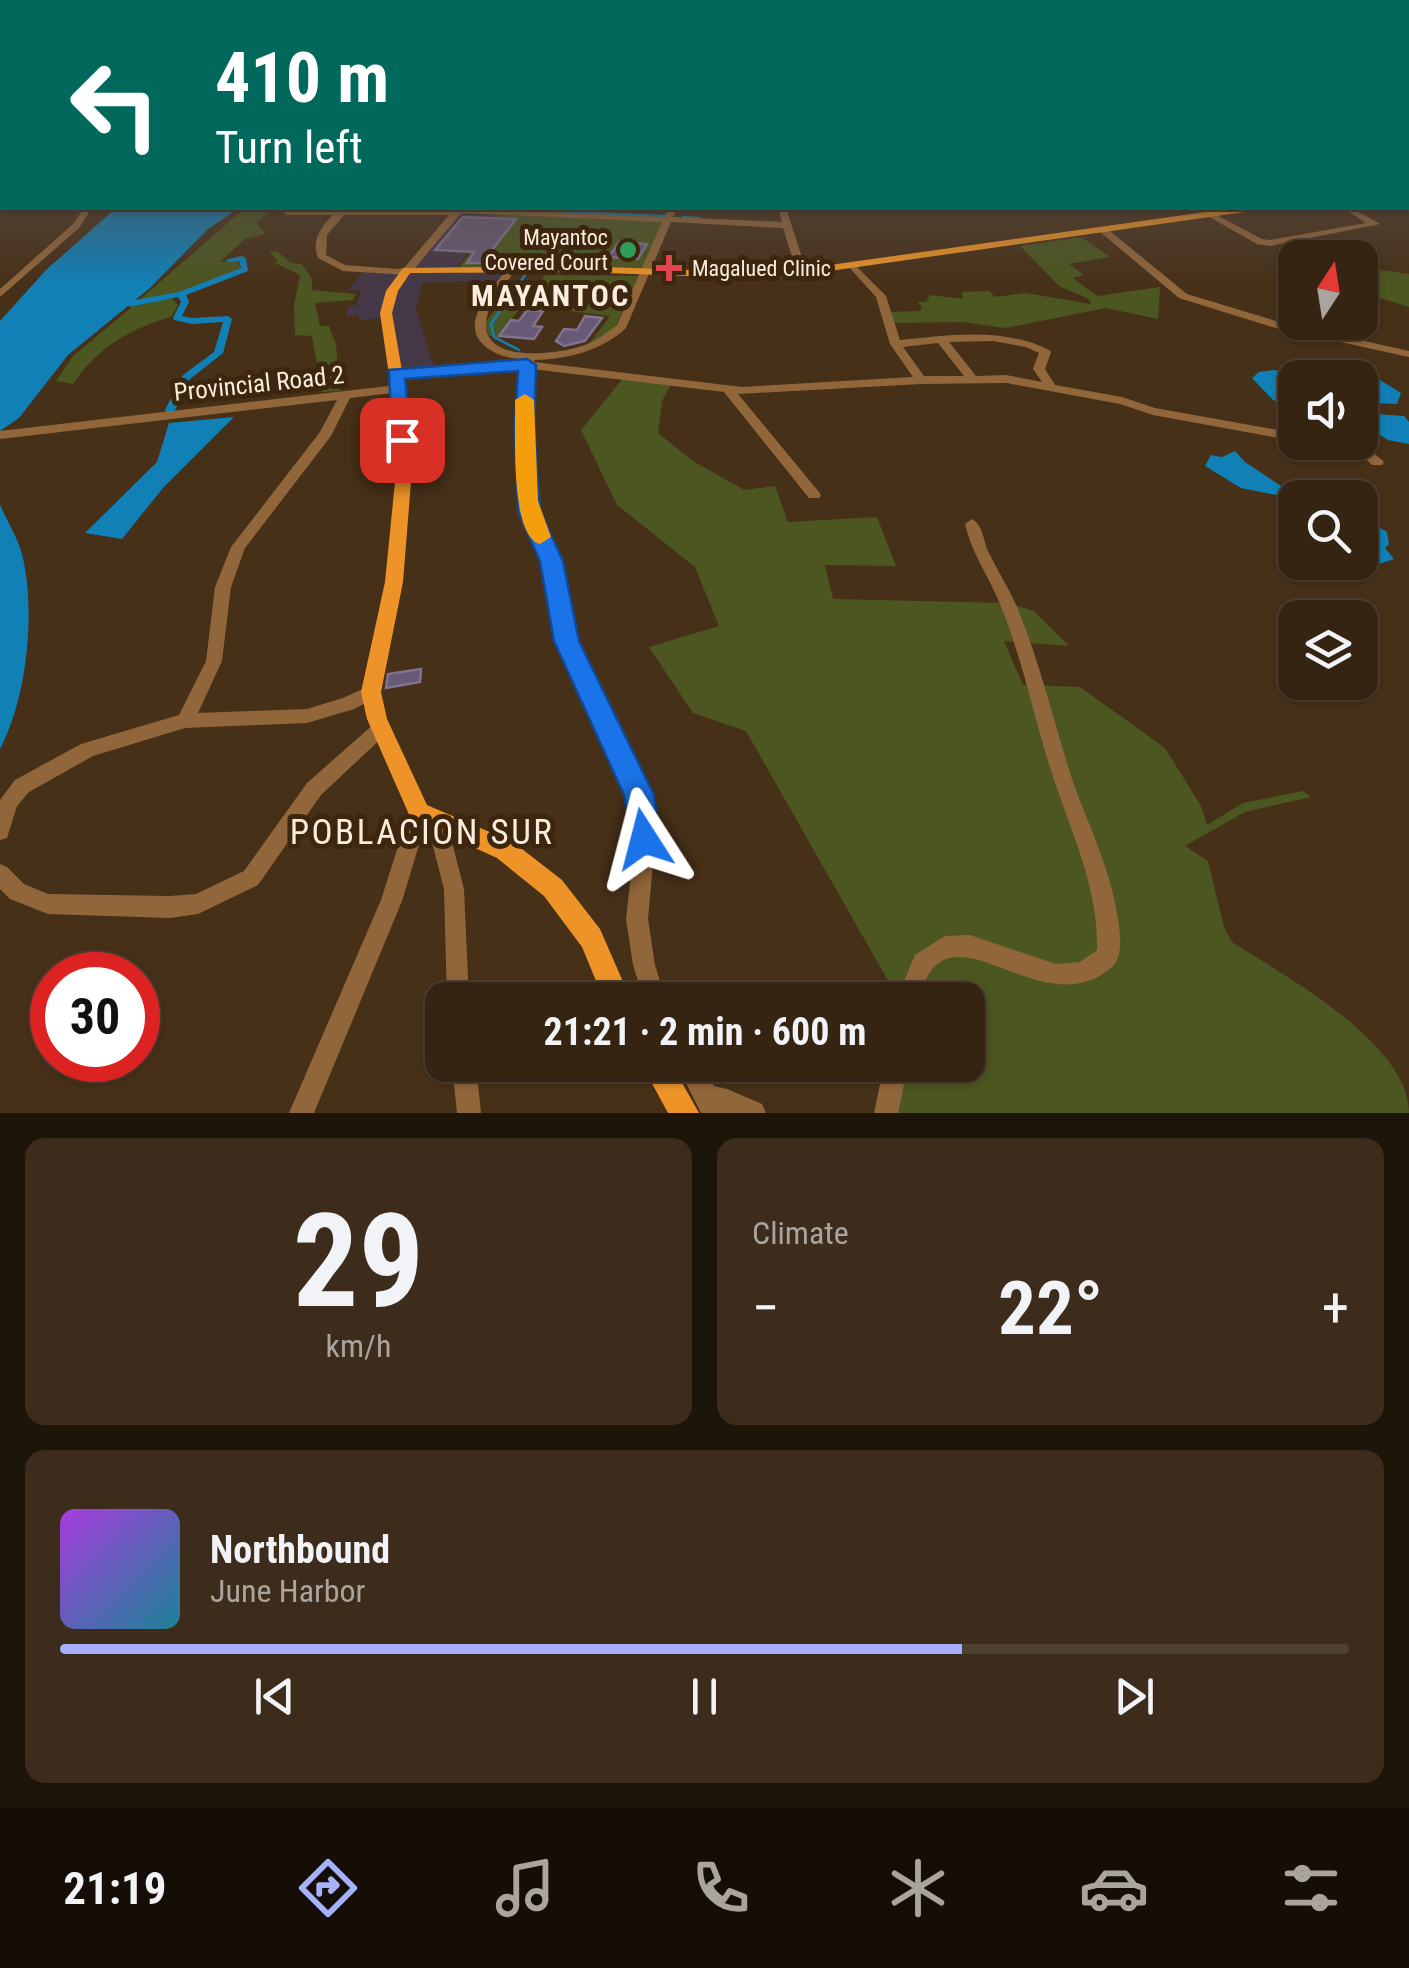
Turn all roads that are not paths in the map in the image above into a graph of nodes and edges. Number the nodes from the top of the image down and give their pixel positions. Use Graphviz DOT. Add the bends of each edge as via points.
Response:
graph roads {
  1 [pos="87,210"];
  2 [pos="326,210"];
  3 [pos="344,210"];
  4 [pos="458,210"];
  5 [pos="782,210"];
  6 [pos="1235,210"];
  7 [pos="1350,210"];
  8 [pos="288,212"];
  9 [pos="671,213"];
  10 [pos="1208,214"];
  11 [pos="786,224"];
  12 [pos="1102,229"];
  13 [pos="1345,230"];
  14 [pos="1350,240"];
  15 [pos="852,266"];
  16 [pos="511,271"];
  17 [pos="403,272"];
  18 [pos="646,273"];
  19 [pos="802,274"];
  20 [pos="0,294"];
  21 [pos="942,340"];
  22 [pos="896,344"];
  23 [pos="1409,354"];
  24 [pos="529,361"];
  25 [pos="972,378"];
  26 [pos="921,380"];
  27 [pos="396,382"];
  28 [pos="1050,386"];
  29 [pos="729,391"];
  30 [pos="345,396"];
  31 [pos="1278,433"];
  32 [pos="0,434"];
  33 [pos="1375,460"];
  34 [pos="1377,462"];
  35 [pos="814,495"];
  36 [pos="972,524"];
  37 [pos="371,692"];
  38 [pos="186,721"];
  39 [pos="381,728"];
  40 [pos="428,817"];
  41 [pos="0,831"];
  42 [pos="0,874"];
  43 [pos="457,982"];
  44 [pos="610,982"];
  45 [pos="649,982"];
  46 [pos="914,982"];
  47 [pos="466,1082"];
  48 [pos="674,1082"];
  49 [pos="694,1082"];
  50 [pos="892,1082"];
  51 [pos="702,1108"];
  52 [pos="301,1113"];
  53 [pos="469,1113"];
  54 [pos="753,1113"];
  55 [pos="886,1113"];
  1 -- 20 [label="street"];
  2 -- 8 [label="street"];
  3 -- 17 [label="street" via="323,232 321,256 343,268"];
  4 -- 9 [label="street"];
  4 -- 17 [label="street"];
  5 -- 11 [label="street"];
  6 -- 10 [label="main road"];
  7 -- 13 [label="street" via="1375,224"];
  9 -- 11 [label="street"];
  9 -- 18 [label="street"];
  10 -- 12 [label="main road"];
  10 -- 13 [label="street" via="1265,243"];
  11 -- 19 [label="street"];
  12 -- 15 [label="main road"];
  12 -- 23 [label="street" via="1182,296 1263,322"];
  13 -- 14 [label="street"];
  15 -- 19 [label="main road"];
  15 -- 22 [label="street" via="882,296"];
  16 -- 17 [label="main road"];
  16 -- 18 [label="main road"];
  16 -- 24 [label="street" via="485,309 480,331 501,350"];
  17 -- 27 [label="main road" via="386,313"];
  18 -- 19 [label="main road"];
  18 -- 24 [label="street" via="611,338 577,353"];
  21 -- 22 [label="street"];
  21 -- 25 [label="street"];
  21 -- 28 [label="street" via="1011,341 1043,350 1039,368"];
  22 -- 26 [label="street"];
  24 -- 27 [label="street, Provincial Road 2"];
  24 -- 29 [label="street"];
  24 -- 45 [label="street" via="529,511 552,561 566,641 642,808 637,919"];
  25 -- 26 [label="street"];
  25 -- 28 [label="street"];
  26 -- 29 [label="street"];
  27 -- 30 [label="street, Provincial Road 2"];
  27 -- 37 [label="main road" via="403,464 399,539"];
  28 -- 31 [label="street"];
  29 -- 35 [label="street"];
  30 -- 32 [label="street, Provincial Road 2"];
  30 -- 38 [label="street" via="326,433 238,546 220,602 214,661"];
  33 -- 34 [label="street"];
  36 -- 46 [label="street" via="1021,639 1106,900 1108,956 1085,974 1042,972 952,943 923,961"];
  37 -- 38 [label="street" via="307,716"];
  37 -- 39 [label="main road"];
  38 -- 41 [label="street" via="118,739 38,775 13,795"];
  39 -- 40 [label="main road"];
  39 -- 42 [label="street" via="314,789 251,878 198,904 48,904 17,892"];
  40 -- 43 [label="street" via="454,889"];
  40 -- 44 [label="main road" via="505,850 553,888 592,938"];
  40 -- 52 [label="street"];
  47 -- 53 [label="street"];
  48 -- 51 [label="main road"];
  49 -- 51 [label="street"];
  50 -- 55 [label="street"];
  51 -- 54 [label="street" via="727,1101"];
}
